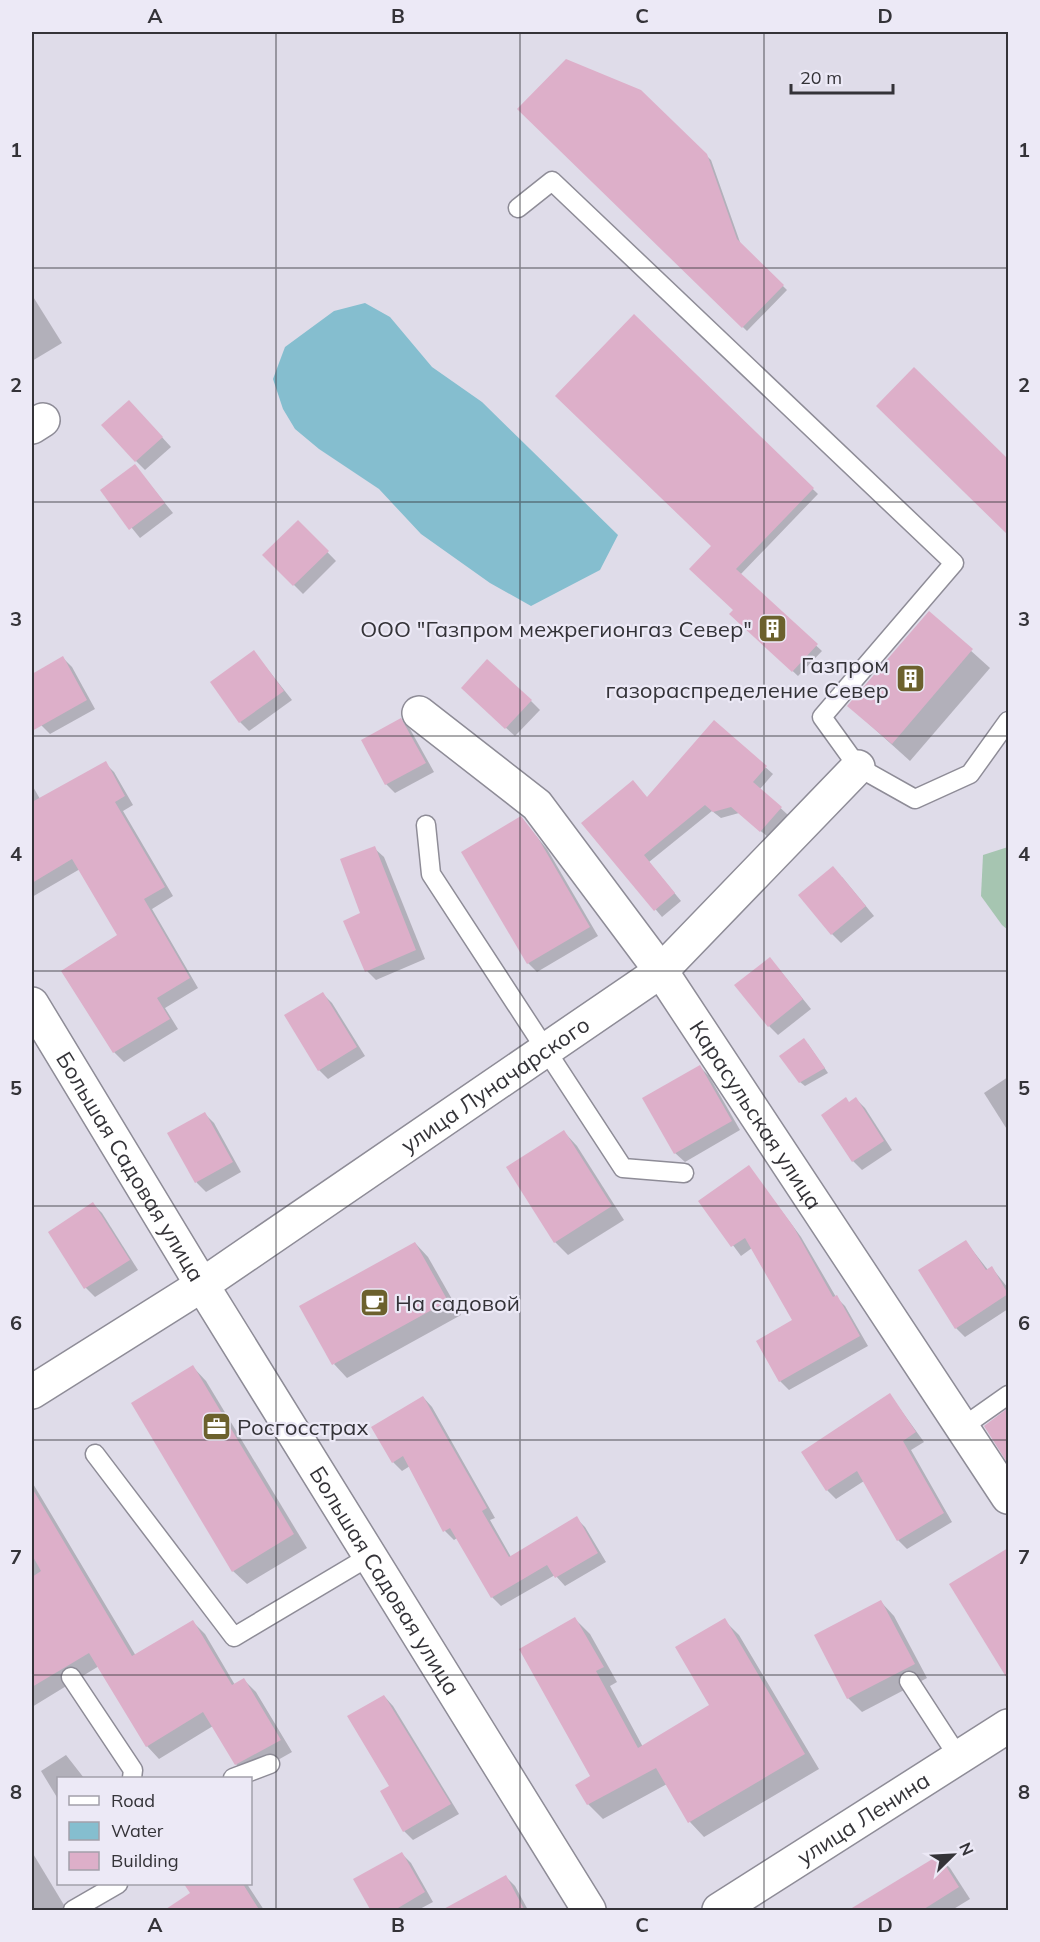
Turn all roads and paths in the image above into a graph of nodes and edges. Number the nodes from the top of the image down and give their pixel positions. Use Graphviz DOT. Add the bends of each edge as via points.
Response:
graph roads {
  1 [pos="518,208"];
  2 [pos="420,713"];
  3 [pos="1008,721"];
  4 [pos="858,767"];
  5 [pos="426,825"];
  6 [pos="661,971"];
  7 [pos="32,1004"];
  8 [pos="545,1050"];
  9 [pos="684,1173"];
  10 [pos="201,1285"];
  11 [pos="32,1392"];
  12 [pos="1008,1395"];
  13 [pos="964,1426"];
  14 [pos="95,1454"];
  15 [pos="1008,1497"];
  16 [pos="369,1556"];
  17 [pos="72,1677"];
  18 [pos="909,1681"];
  19 [pos="1008,1726"];
  20 [pos="959,1758"];
  21 [pos="270,1764"];
  22 [pos="132,1777"];
  23 [pos="238,1777"];
  24 [pos="116,1885"];
  25 [pos="736,1906"];
  26 [pos="73,1911"];
  27 [pos="589,1911"];
  1 -- 4 [label="lane" via="552,181 954,562 822,717"];
  2 -- 6 [label="street" via="537,805"];
  3 -- 4 [label="lane" via="970,774 915,799"];
  4 -- 6 [label="street"];
  5 -- 8 [label="lane" via="431,874"];
  6 -- 8 [label="street, улица Луначарского"];
  6 -- 13 [label="street, Карасульская улица"];
  7 -- 10 [label="street, Большая Садовая улица"];
  8 -- 9 [label="lane" via="623,1168"];
  8 -- 10 [label="street, улица Луначарского"];
  10 -- 11 [label="street, улица Луначарского"];
  10 -- 16 [label="street, Большая Садовая улица"];
  12 -- 13 [label="lane"];
  13 -- 15 [label="street, Карасульская улица"];
  14 -- 16 [label="lane" via="234,1637"];
  16 -- 27 [label="street, Большая Садовая улица"];
  17 -- 22 [label="lane" via="133,1770"];
  18 -- 20 [label="lane"];
  19 -- 20 [label="street, улица Ленина"];
  20 -- 25 [label="street, улица Ленина"];
  21 -- 23 [label="lane"];
  24 -- 26 [label="lane"];
}
